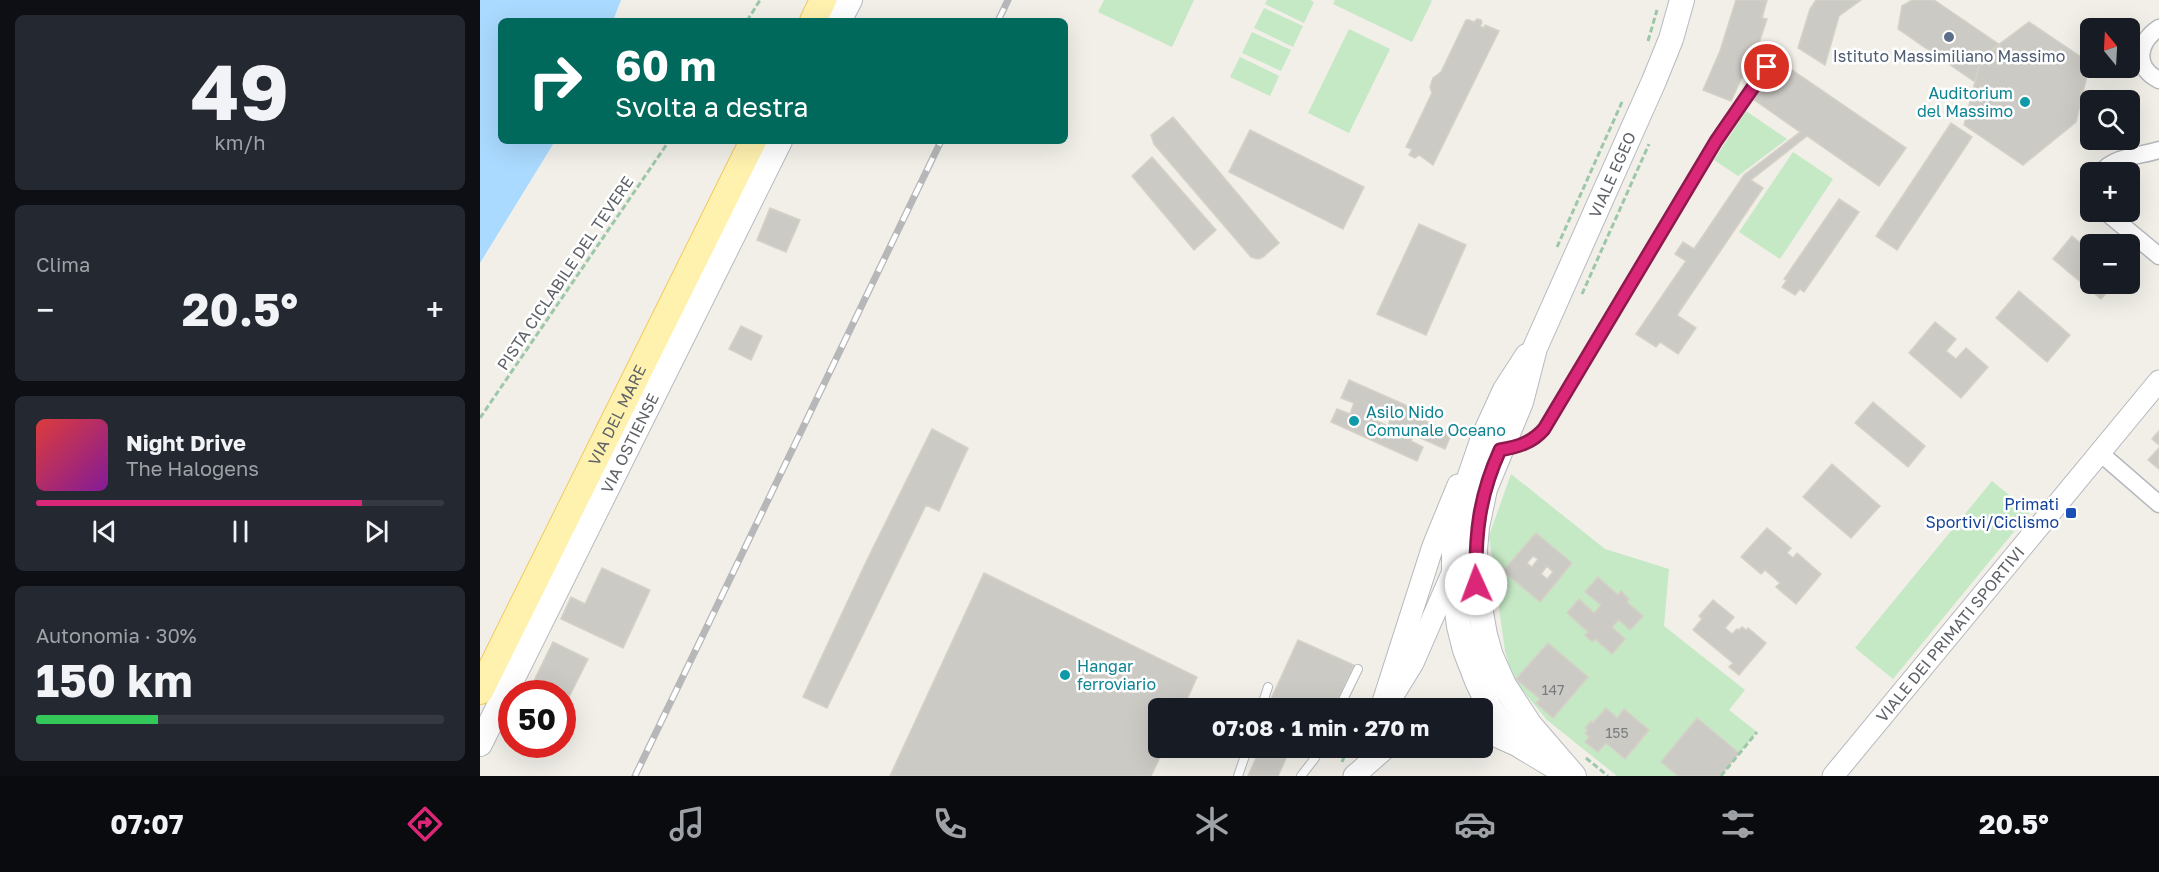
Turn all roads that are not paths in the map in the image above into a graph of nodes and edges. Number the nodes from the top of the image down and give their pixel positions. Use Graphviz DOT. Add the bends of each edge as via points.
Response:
graph roads {
  1 [pos="823,0"];
  2 [pos="850,0"];
  3 [pos="1682,0"];
  4 [pos="814,18"];
  5 [pos="841,18"];
  6 [pos="2159,28"];
  7 [pos="1767,67"];
  8 [pos="2159,80"];
  9 [pos="752,144"];
  10 [pos="779,144"];
  11 [pos="2159,150"];
  12 [pos="2115,162"];
  13 [pos="2118,222"];
  14 [pos="2159,256"];
  15 [pos="2159,381"];
  16 [pos="1489,449"];
  17 [pos="2099,452"];
  18 [pos="2159,504"];
  19 [pos="1478,517"];
  20 [pos="1454,569"];
  21 [pos="1476,584"];
  22 [pos="1419,593"];
  23 [pos="1358,669"];
  24 [pos="1268,687"];
  25 [pos="480,691"];
  26 [pos="1264,698"];
  27 [pos="1344,698"];
  28 [pos="1385,698"];
  29 [pos="1390,698"];
  30 [pos="1493,735"];
  31 [pos="480,744"];
  32 [pos="1522,747"];
  33 [pos="1244,758"];
  34 [pos="1315,758"];
  35 [pos="1361,758"];
  36 [pos="1374,758"];
  37 [pos="1238,776"];
  38 [pos="1301,776"];
  39 [pos="1354,776"];
  40 [pos="1573,776"];
  41 [pos="1833,776"];
  1 -- 4 [label="main road"];
  2 -- 5 [label="main road"];
  3 -- 16 [label="main road, VIALE EGEO" via="1654,81 1535,348 1510,381"];
  6 -- 8 [label="street" via="2146,38 2141,50 2144,67"];
  7 -- 16 [label="lane" via="1716,141 1544,429 1525,444"];
  9 -- 25 [label="main road, VIA DEL MARE"];
  10 -- 31 [label="main road, VIA OSTIENSE"];
  11 -- 12 [label="street"];
  13 -- 14 [label="street"];
  15 -- 17 [label="street, VIALE DEI PRIMATI SPORTIVI"];
  16 -- 19 [label="main road, VIALE EGEO"];
  16 -- 20 [label="main road, VIALE EGEO" via="1475,466 1457,518"];
  16 -- 22 [label="street" via="1466,468 1442,522"];
  17 -- 18 [label="street"];
  17 -- 41 [label="street, VIALE DEI PRIMATI SPORTIVI"];
  19 -- 20 [label="street, VIALE EGEO"];
  19 -- 21 [label="main road, VIALE EGEO"];
  20 -- 21 [label="street"];
  20 -- 22 [label="street" via="1437,573"];
  20 -- 29 [label="street" via="1413,663"];
  20 -- 32 [label="main road, VIALE EGEO" via="1459,626 1470,666 1494,714"];
  21 -- 40 [label="main road, VIALE EGEO" via="1488,648 1504,685 1537,734"];
  22 -- 28 [label="street"];
  23 -- 27 [label="lane"];
  24 -- 26 [label="lane"];
  30 -- 32 [label="street"];
  32 -- 40 [label="main road, VIALE EGEO"];
  33 -- 37 [label="lane"];
  34 -- 38 [label="lane"];
  35 -- 39 [label="street"];
  36 -- 39 [label="street"];
}
